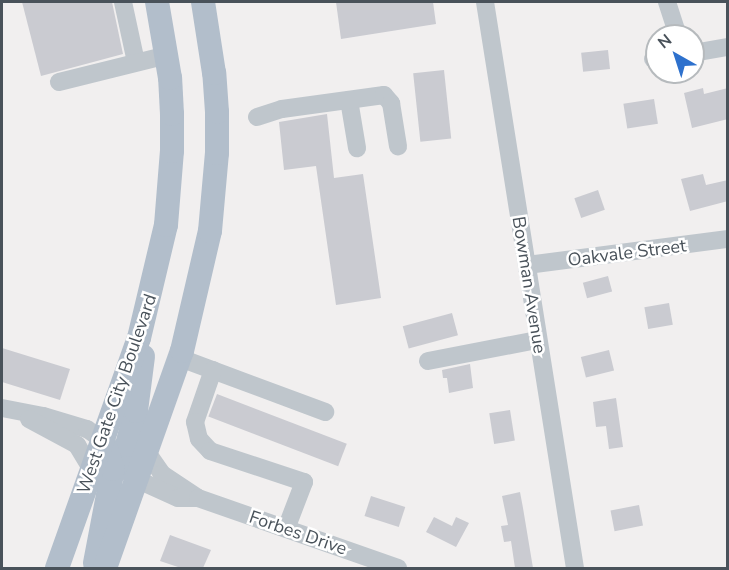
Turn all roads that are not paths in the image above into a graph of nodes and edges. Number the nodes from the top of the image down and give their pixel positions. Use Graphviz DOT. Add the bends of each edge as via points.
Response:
graph roads {
  1 [pos="123,2"];
  2 [pos="158,2"];
  3 [pos="203,2"];
  4 [pos="485,2"];
  5 [pos="667,2"];
  6 [pos="674,24"];
  7 [pos="728,47"];
  8 [pos="705,51"];
  9 [pos="166,55"];
  10 [pos="136,62"];
  11 [pos="59,82"];
  12 [pos="349,100"];
  13 [pos="257,117"];
  14 [pos="398,146"];
  15 [pos="357,148"];
  16 [pos="728,239"];
  17 [pos="527,265"];
  18 [pos="150,300"];
  19 [pos="537,340"];
  20 [pos="180,358"];
  21 [pos="428,361"];
  22 [pos="213,370"];
  23 [pos="2,408"];
  24 [pos="325,412"];
  25 [pos="20,413"];
  26 [pos="103,440"];
  27 [pos="146,451"];
  28 [pos="92,470"];
  29 [pos="136,479"];
  30 [pos="198,498"];
  31 [pos="286,529"];
  32 [pos="57,568"];
  33 [pos="94,568"];
  34 [pos="105,568"];
  35 [pos="398,568"];
  36 [pos="575,568"];
  1 -- 10 [label="street"];
  2 -- 9 [label="main road, West Gate City Boulevard"];
  3 -- 20 [label="main road" via="217,112 215,192 203,270"];
  4 -- 17 [label="street, Bowman Avenue"];
  5 -- 6 [label="street"];
  7 -- 8 [label="street"];
  9 -- 10 [label="street"];
  9 -- 18 [label="main road, West Gate City Boulevard" via="172,114 171,170 166,225"];
  10 -- 11 [label="street"];
  12 -- 13 [label="street" via="282,109"];
  12 -- 14 [label="street" via="384,95 391,103"];
  12 -- 15 [label="street"];
  16 -- 17 [label="street, Oakvale Street"];
  17 -- 19 [label="street, Bowman Avenue"];
  18 -- 26 [label="main road, West Gate City Boulevard"];
  18 -- 29 [label="main road" via="139,393 127,445 128,462"];
  19 -- 21 [label="street"];
  19 -- 36 [label="street, Bowman Avenue"];
  20 -- 22 [label="street"];
  20 -- 27 [label="main road"];
  22 -- 24 [label="street"];
  22 -- 31 [label="street" via="195,422 199,439 210,451 304,482"];
  23 -- 25 [label="street"];
  25 -- 26 [label="street" via="87,429"];
  25 -- 28 [label="street" via="77,445"];
  26 -- 28 [label="main road, West Gate City Boulevard"];
  26 -- 33 [label="main road" via="113,468"];
  27 -- 29 [label="main road"];
  27 -- 30 [label="street, Forbes Drive" via="162,474"];
  28 -- 32 [label="main road, West Gate City Boulevard"];
  29 -- 30 [label="street, Forbes Drive" via="178,498"];
  29 -- 34 [label="main road"];
  30 -- 31 [label="street, Forbes Drive"];
  31 -- 35 [label="street, Forbes Drive"];
}
